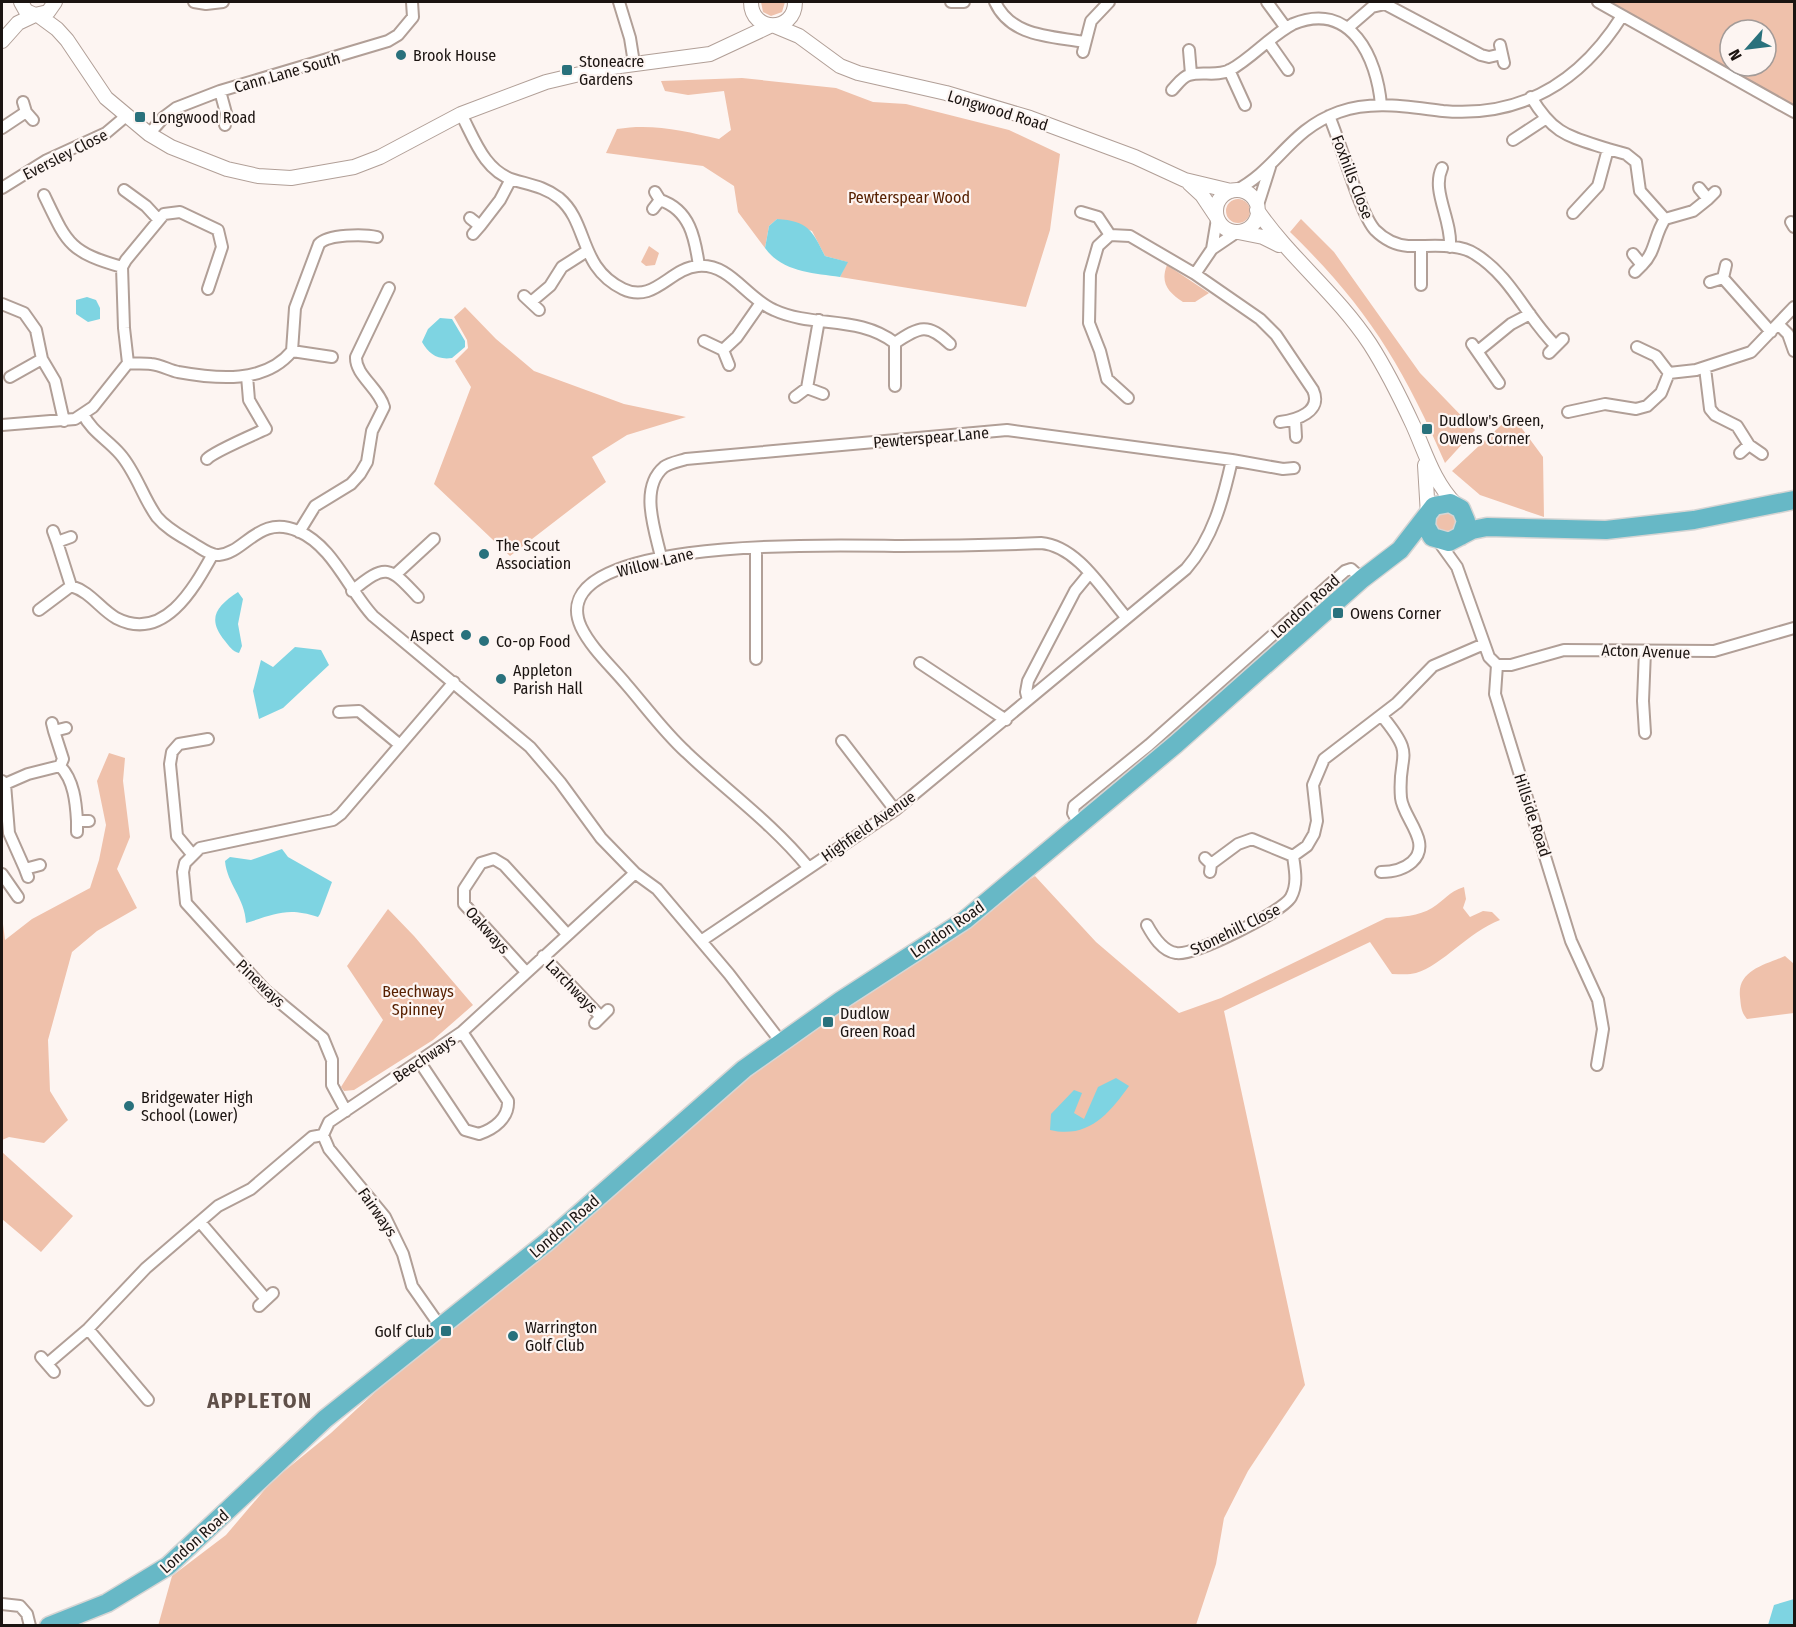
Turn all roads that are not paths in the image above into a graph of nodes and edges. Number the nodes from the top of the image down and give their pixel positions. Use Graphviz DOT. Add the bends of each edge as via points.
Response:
graph roads {
  1 [pos="20,2"];
  2 [pos="55,2"];
  3 [pos="194,2"];
  4 [pos="223,2"];
  5 [pos="412,2"];
  6 [pos="619,2"];
  7 [pos="951,2"];
  8 [pos="964,2"];
  9 [pos="995,2"];
  10 [pos="1109,2"];
  11 [pos="1267,2"];
  12 [pos="1598,2"];
  13 [pos="751,3"];
  14 [pos="796,4"];
  15 [pos="37,15"];
  16 [pos="1622,16"];
  17 [pos="773,26"];
  18 [pos="1350,26"];
  19 [pos="1286,28"];
  20 [pos="4,37"];
  21 [pos="66,40"];
  22 [pos="734,42"];
  23 [pos="1269,43"];
  24 [pos="812,44"];
  25 [pos="1189,50"];
  26 [pos="1502,54"];
  27 [pos="634,63"];
  28 [pos="1229,70"];
  29 [pos="1191,74"];
  30 [pos="1287,74"];
  31 [pos="1172,90"];
  32 [pos="220,91"];
  33 [pos="1531,97"];
  34 [pos="1245,105"];
  35 [pos="1382,105"];
  36 [pos="28,111"];
  37 [pos="1794,112"];
  38 [pos="461,114"];
  39 [pos="1329,116"];
  40 [pos="125,117"];
  41 [pos="1545,119"];
  42 [pos="225,126"];
  43 [pos="2,128"];
  44 [pos="148,134"];
  45 [pos="1513,140"];
  46 [pos="1608,149"];
  47 [pos="1271,164"];
  48 [pos="1442,167"];
  49 [pos="511,179"];
  50 [pos="1185,180"];
  51 [pos="2,188"];
  52 [pos="1699,188"];
  53 [pos="124,190"];
  54 [pos="1233,191"];
  55 [pos="44,195"];
  56 [pos="656,201"];
  57 [pos="1257,209"];
  58 [pos="1081,212"];
  59 [pos="1574,213"];
  60 [pos="470,218"];
  61 [pos="1217,218"];
  62 [pos="158,219"];
  63 [pos="1665,219"];
  64 [pos="1238,232"];
  65 [pos="1110,235"];
  66 [pos="377,237"];
  67 [pos="1421,246"];
  68 [pos="1450,247"];
  69 [pos="1212,249"];
  70 [pos="1286,249"];
  71 [pos="587,251"];
  72 [pos="1633,254"];
  73 [pos="699,266"];
  74 [pos="1726,266"];
  75 [pos="122,267"];
  76 [pos="1195,274"];
  77 [pos="1723,278"];
  78 [pos="1710,282"];
  79 [pos="1421,285"];
  80 [pos="389,288"];
  81 [pos="208,289"];
  82 [pos="531,303"];
  83 [pos="2,304"];
  84 [pos="760,304"];
  85 [pos="1794,307"];
  86 [pos="1530,314"];
  87 [pos="819,320"];
  88 [pos="1774,328"];
  89 [pos="704,341"];
  90 [pos="895,343"];
  91 [pos="950,344"];
  92 [pos="1556,346"];
  93 [pos="1636,347"];
  94 [pos="723,350"];
  95 [pos="292,351"];
  96 [pos="1794,351"];
  97 [pos="332,357"];
  98 [pos="42,358"];
  99 [pos="128,363"];
  100 [pos="729,365"];
  101 [pos="1705,368"];
  102 [pos="1669,373"];
  103 [pos="247,376"];
  104 [pos="10,377"];
  105 [pos="1498,383"];
  106 [pos="895,386"];
  107 [pos="807,388"];
  108 [pos="823,394"];
  109 [pos="795,397"];
  110 [pos="1121,397"];
  111 [pos="1567,413"];
  112 [pos="83,414"];
  113 [pos="1295,420"];
  114 [pos="64,421"];
  115 [pos="1280,422"];
  116 [pos="2,425"];
  117 [pos="1296,437"];
  118 [pos="1749,445"];
  119 [pos="1740,453"];
  120 [pos="1762,454"];
  121 [pos="1424,458"];
  122 [pos="206,460"];
  123 [pos="1232,460"];
  124 [pos="1294,468"];
  125 [pos="1794,500"];
  126 [pos="1457,506"];
  127 [pos="1427,516"];
  128 [pos="1503,527"];
  129 [pos="53,531"];
  130 [pos="299,532"];
  131 [pos="71,537"];
  132 [pos="1460,537"];
  133 [pos="434,539"];
  134 [pos="1438,541"];
  135 [pos="57,543"];
  136 [pos="756,548"];
  137 [pos="1400,550"];
  138 [pos="213,554"];
  139 [pos="661,557"];
  140 [pos="1457,567"];
  141 [pos="396,574"];
  142 [pos="1089,574"];
  143 [pos="71,586"];
  144 [pos="352,591"];
  145 [pos="418,597"];
  146 [pos="37,612"];
  147 [pos="1126,617"];
  148 [pos="1794,628"];
  149 [pos="1484,644"];
  150 [pos="1645,651"];
  151 [pos="756,659"];
  152 [pos="920,663"];
  153 [pos="1497,665"];
  154 [pos="454,682"];
  155 [pos="1028,700"];
  156 [pos="339,712"];
  157 [pos="1382,716"];
  158 [pos="1006,720"];
  159 [pos="66,728"];
  160 [pos="1645,733"];
  161 [pos="208,739"];
  162 [pos="841,741"];
  163 [pos="400,745"];
  164 [pos="60,766"];
  165 [pos="4,790"];
  166 [pos="895,810"];
  167 [pos="89,821"];
  168 [pos="192,854"];
  169 [pos="1293,856"];
  170 [pos="40,865"];
  171 [pos="1209,865"];
  172 [pos="808,867"];
  173 [pos="1379,872"];
  174 [pos="635,873"];
  175 [pos="2,874"];
  176 [pos="18,897"];
  177 [pos="1146,922"];
  178 [pos="567,934"];
  179 [pos="701,941"];
  180 [pos="543,956"];
  181 [pos="526,972"];
  182 [pos="601,1017"];
  183 [pos="462,1032"];
  184 [pos="781,1042"];
  185 [pos="419,1061"];
  186 [pos="1597,1065"];
  187 [pos="346,1111"];
  188 [pos="323,1135"];
  189 [pos="200,1222"];
  190 [pos="266,1299"];
  191 [pos="440,1326"];
  192 [pos="88,1329"];
  193 [pos="48,1365"];
  194 [pos="148,1400"];
  195 [pos="2,1604"];
  196 [pos="30,1626"];
  197 [pos="49,1626"];
  1 -- 15 [label="street" via="26,11"];
  1 -- 20 [label="street"];
  2 -- 15 [label="street" via="48,12"];
  2 -- 21 [label="street"];
  3 -- 4 [label="street"];
  5 -- 32 [label="street, Cann Lane South" via="412,17 388,41"];
  6 -- 27 [label="street"];
  7 -- 8 [label="street"];
  9 -- 10 [label="street" via="1002,15 1019,29 1084,47 1091,21"];
  11 -- 19 [label="street"];
  12 -- 16 [label="street"];
  13 -- 17 [label="street" via="755,17"];
  13 -- 22 [label="street"];
  14 -- 17 [label="street" via="788,21"];
  14 -- 24 [label="street, Longwood Road" via="800,25"];
  15 -- 20 [label="street" via="18,23"];
  15 -- 21 [label="street"];
  16 -- 33 [label="street" via="1580,69"];
  16 -- 37 [label="street"];
  17 -- 22 [label="street"];
  17 -- 24 [label="street, Longwood Road"];
  18 -- 19 [label="street" via="1334,18 1317,16"];
  18 -- 26 [label="street" via="1372,7 1385,4 1481,55"];
  18 -- 35 [label="street" via="1367,48"];
  19 -- 23 [label="street"];
  21 -- 40 [label="street" via="96,85"];
  22 -- 27 [label="street" via="710,54"];
  23 -- 28 [label="street"];
  23 -- 30 [label="street"];
  24 -- 50 [label="street, Longwood Road" via="834,62 858,73 1030,118"];
  25 -- 29 [label="street"];
  27 -- 38 [label="street" via="546,82"];
  28 -- 29 [label="street"];
  28 -- 34 [label="street"];
  29 -- 31 [label="street"];
  32 -- 42 [label="street"];
  32 -- 44 [label="street, Cann Lane South" via="170,112"];
  33 -- 35 [label="street" via="1478,111"];
  33 -- 41 [label="street"];
  35 -- 39 [label="street"];
  36 -- 43 [label="street"];
  38 -- 44 [label="street" via="354,167 291,178 227,169 199,160"];
  38 -- 49 [label="street" via="484,158"];
  39 -- 47 [label="street" via="1299,134"];
  39 -- 67 [label="street, Foxhills Close" via="1370,223 1389,240"];
  40 -- 44 [label="street"];
  40 -- 51 [label="street, Eversley Close" via="106,134 47,160"];
  41 -- 45 [label="street"];
  41 -- 46 [label="street" via="1576,138"];
  46 -- 59 [label="street" via="1598,186"];
  46 -- 63 [label="street" via="1626,154 1636,162 1640,191"];
  47 -- 54 [label="street"];
  47 -- 57 [label="street"];
  48 -- 68 [label="street" via="1438,188 1450,226"];
  49 -- 60 [label="street" via="476,230"];
  49 -- 71 [label="street" via="548,189 563,201"];
  50 -- 54 [label="street, Longwood Road"];
  50 -- 61 [label="street, Longwood Road" via="1202,195"];
  52 -- 63 [label="street" via="1712,195 1693,211"];
  53 -- 62 [label="street"];
  54 -- 57 [label="street" via="1247,194"];
  54 -- 61 [label="street" via="1219,201"];
  55 -- 75 [label="street" via="59,230 69,242 94,258"];
  56 -- 73 [label="street" via="674,206 687,222"];
  57 -- 64 [label="street" via="1254,223"];
  57 -- 70 [label="street"];
  58 -- 65 [label="street" via="1098,217"];
  61 -- 64 [label="street" via="1225,228"];
  61 -- 69 [label="street"];
  62 -- 75 [label="street"];
  62 -- 81 [label="street" via="180,212 218,230 222,247"];
  63 -- 72 [label="street" via="1652,255 1639,269"];
  64 -- 69 [label="street"];
  64 -- 70 [label="street" via="1263,237"];
  65 -- 76 [label="street" via="1130,236"];
  65 -- 110 [label="street" via="1093,254 1088,313 1107,379"];
  66 -- 95 [label="street" via="333,236 319,244 295,308"];
  67 -- 68 [label="street, Foxhills Close"];
  67 -- 79 [label="street"];
  68 -- 86 [label="street, Foxhills Close" via="1470,250 1483,259 1516,292"];
  69 -- 76 [label="street"];
  70 -- 121 [label="street" via="1323,285 1369,343 1409,416"];
  71 -- 73 [label="street" via="600,273 636,293 649,291 682,270"];
  71 -- 82 [label="street" via="562,267 550,286"];
  73 -- 84 [label="street" via="728,274"];
  74 -- 77 [label="street"];
  75 -- 99 [label="street"];
  76 -- 113 [label="street" via="1260,319 1290,352 1315,395 1311,409"];
  77 -- 78 [label="street"];
  77 -- 88 [label="street"];
  80 -- 130 [label="street" via="356,357 356,364 388,406 372,431 367,462 360,474 315,506"];
  83 -- 98 [label="street" via="24,313 36,330"];
  84 -- 87 [label="street" via="792,317"];
  84 -- 94 [label="street"];
  85 -- 88 [label="street"];
  86 -- 92 [label="street, Foxhills Close"];
  86 -- 105 [label="street" via="1475,348"];
  87 -- 90 [label="street" via="874,329"];
  87 -- 107 [label="street"];
  88 -- 96 [label="street" via="1788,334"];
  88 -- 101 [label="street" via="1751,352"];
  89 -- 94 [label="street"];
  90 -- 91 [label="street" via="927,328"];
  90 -- 106 [label="street"];
  93 -- 102 [label="street" via="1656,356"];
  94 -- 100 [label="street"];
  95 -- 97 [label="street"];
  95 -- 103 [label="street" via="267,372"];
  98 -- 104 [label="street"];
  98 -- 114 [label="street" via="55,381"];
  99 -- 103 [label="street" via="203,375"];
  99 -- 112 [label="street"];
  101 -- 102 [label="street"];
  101 -- 118 [label="street" via="1710,409 1737,426"];
  102 -- 111 [label="street" via="1661,393 1647,406 1635,409 1605,404"];
  103 -- 122 [label="street" via="249,400 269,428"];
  107 -- 108 [label="street"];
  107 -- 109 [label="street"];
  112 -- 114 [label="street"];
  112 -- 138 [label="street" via="99,437 120,454 164,524"];
  113 -- 115 [label="street"];
  113 -- 117 [label="street"];
  114 -- 116 [label="street"];
  118 -- 119 [label="street"];
  118 -- 120 [label="street"];
  121 -- 126 [label="street"];
  121 -- 127 [label="street"];
  123 -- 124 [label="street, Pewterspear Lane"];
  123 -- 139 [label="street, Pewterspear Lane" via="1007,430 686,459 665,466 651,484 652,519"];
  123 -- 147 [label="street, Highfield Avenue" via="1225,493 1204,545 1186,569"];
  125 -- 128 [label="highway" via="1655,526 1561,531"];
  126 -- 127 [label="highway" via="1439,503"];
  126 -- 128 [label="highway"];
  126 -- 132 [label="highway" via="1466,521"];
  127 -- 134 [label="highway" via="1428,532"];
  127 -- 137 [label="highway, London Road"];
  128 -- 132 [label="highway" via="1480,528"];
  129 -- 135 [label="street"];
  130 -- 138 [label="street" via="274,528 261,531 228,552"];
  130 -- 144 [label="street" via="327,553"];
  131 -- 135 [label="street"];
  132 -- 134 [label="highway"];
  132 -- 140 [label="street"];
  133 -- 141 [label="street"];
  134 -- 137 [label="highway, London Road"];
  134 -- 140 [label="street"];
  135 -- 143 [label="street"];
  136 -- 139 [label="street, Willow Lane" via="723,548"];
  136 -- 142 [label="street, Willow Lane" via="1048,543 1067,553"];
  136 -- 151 [label="street"];
  137 -- 184 [label="highway, London Road" via="1362,579 1211,715 964,920"];
  138 -- 143 [label="street" via="188,596 154,622 135,624 117,618 88,593"];
  139 -- 172 [label="street, Willow Lane" via="591,583 579,604 581,626 592,645 677,744 745,802"];
  140 -- 149 [label="street"];
  141 -- 144 [label="street" via="386,570 374,573"];
  141 -- 145 [label="street"];
  142 -- 147 [label="street"];
  142 -- 155 [label="street" via="1075,591 1028,681"];
  143 -- 146 [label="street"];
  144 -- 154 [label="street" via="391,633"];
  147 -- 155 [label="street, Highfield Avenue"];
  148 -- 150 [label="street, Acton Avenue" via="1714,651"];
  149 -- 153 [label="street"];
  149 -- 157 [label="street" via="1437,663"];
  150 -- 153 [label="street, Acton Avenue" via="1564,650 1511,665"];
  150 -- 160 [label="street"];
  152 -- 158 [label="street"];
  153 -- 186 [label="street, Hillside Road" via="1495,694 1571,941 1598,1000 1603,1029"];
  154 -- 163 [label="street"];
  154 -- 174 [label="street" via="530,747 601,838"];
  155 -- 158 [label="street, Highfield Avenue"];
  156 -- 163 [label="street" via="358,711"];
  157 -- 169 [label="street" via="1328,754 1320,765 1313,785 1316,828 1307,846"];
  157 -- 173 [label="street" via="1403,744 1401,796 1420,844 1418,855 1410,864"];
  158 -- 166 [label="street, Highfield Avenue"];
  159 -- 164 [label="street" via="53,727 63,759"];
  161 -- 168 [label="street" via="179,744 170,764 177,836"];
  162 -- 166 [label="street"];
  163 -- 168 [label="street" via="333,820 211,845"];
  164 -- 165 [label="street" via="28,774"];
  164 -- 167 [label="street" via="70,780 77,827"];
  165 -- 170 [label="street" via="9,833 27,873"];
  166 -- 172 [label="street, Highfield Avenue"];
  168 -- 187 [label="street, Pineways" via="183,872 186,903 266,991 323,1038 332,1060 332,1085"];
  169 -- 171 [label="street" via="1264,842 1247,840"];
  169 -- 177 [label="street, Stonehill Close" via="1296,880 1290,900 1273,913 1188,953 1178,954 1162,945"];
  172 -- 179 [label="street, Highfield Avenue"];
  174 -- 178 [label="street, Beechways"];
  174 -- 179 [label="street" via="657,889"];
  175 -- 176 [label="street"];
  178 -- 180 [label="street, Beechways"];
  178 -- 181 [label="street, Oakways" via="504,865 494,859 481,863 464,889 464,904"];
  179 -- 184 [label="street"];
  180 -- 181 [label="street, Beechways"];
  180 -- 182 [label="street, Larchways"];
  181 -- 183 [label="street, Beechways"];
  183 -- 185 [label="street, Beechways"];
  183 -- 185 [label="street" via="508,1101 497,1124 479,1134 465,1130"];
  184 -- 191 [label="highway, London Road" via="697,1109 548,1241"];
  185 -- 187 [label="street, Beechways"];
  187 -- 188 [label="street, Beechways" via="326,1125"];
  188 -- 189 [label="street, Beechways" via="312,1137 282,1166 251,1189 218,1206"];
  188 -- 191 [label="street, Fairways" via="329,1149 385,1217 404,1254 412,1286"];
  189 -- 190 [label="street"];
  189 -- 192 [label="street, Beechways" via="130,1283"];
  191 -- 197 [label="highway, London Road" via="325,1419 168,1566 107,1603"];
  192 -- 193 [label="street, Beechways"];
  192 -- 194 [label="street"];
  195 -- 196 [label="street" via="20,1606"];
}
